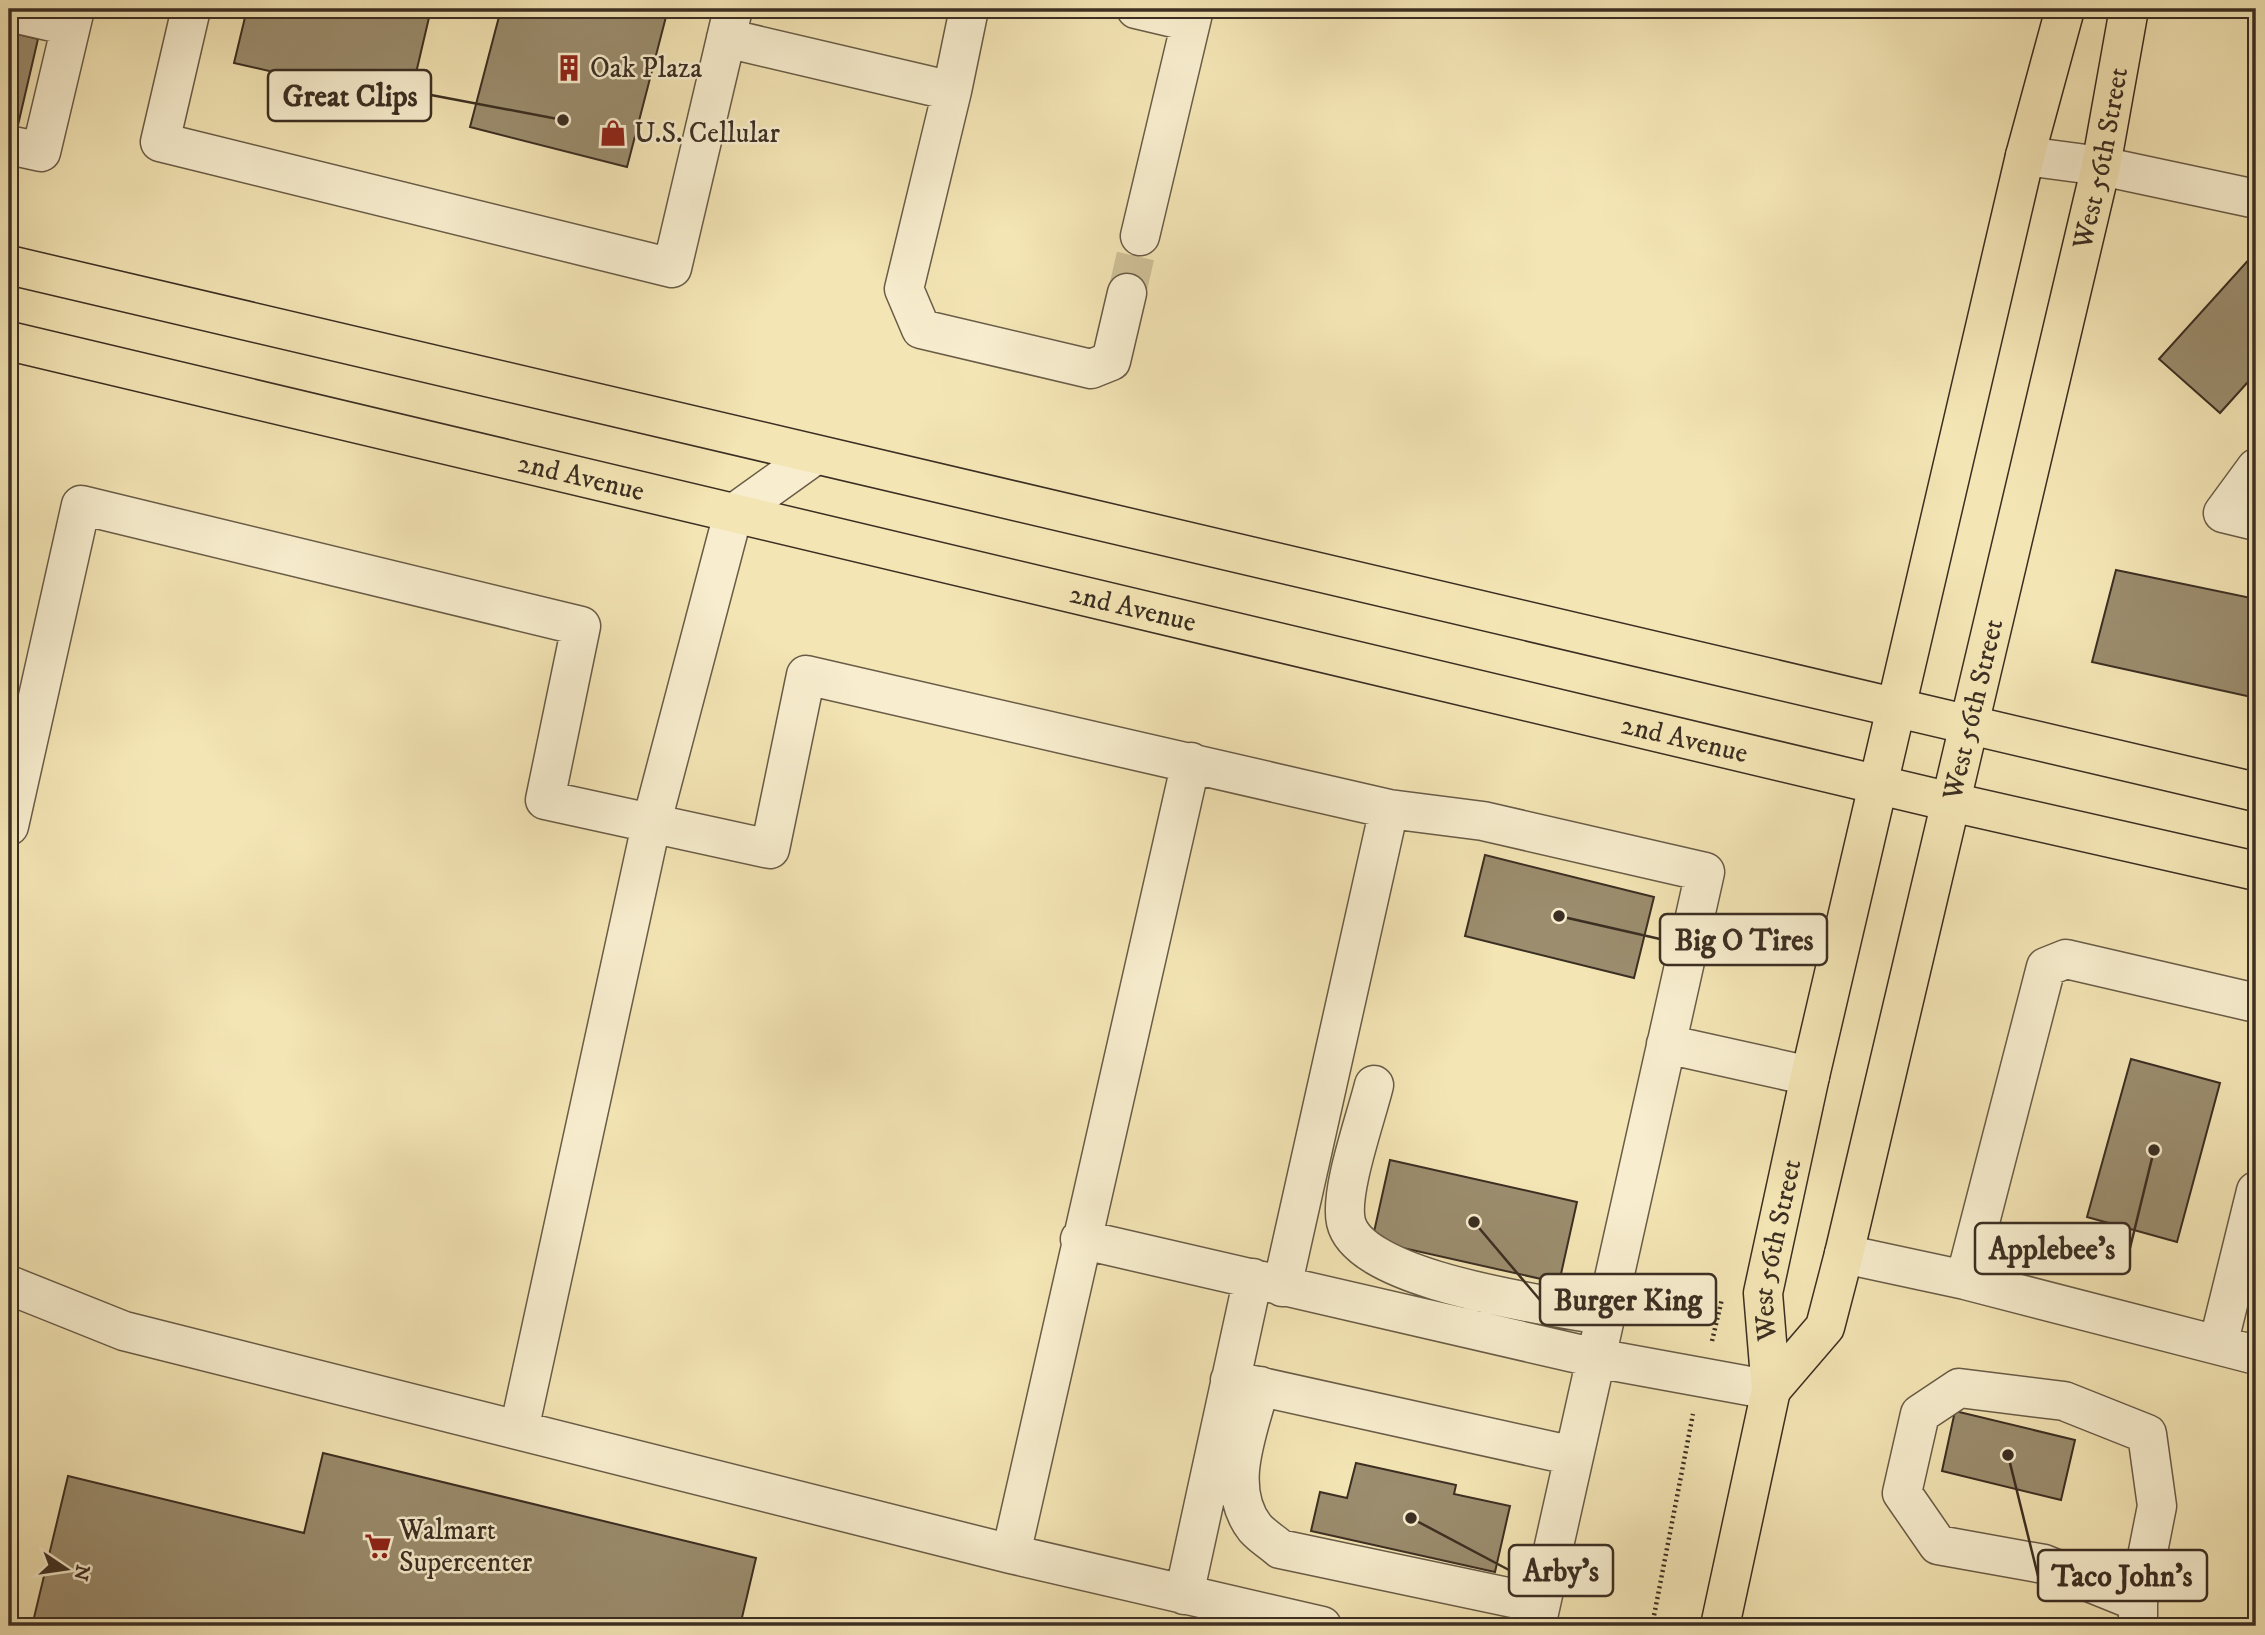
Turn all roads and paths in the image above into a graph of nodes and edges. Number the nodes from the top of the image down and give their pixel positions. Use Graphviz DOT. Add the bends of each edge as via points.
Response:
graph roads {
  1 [pos="191,9"];
  2 [pos="968,9"];
  3 [pos="1136,9"];
  4 [pos="2065,9"];
  5 [pos="2129,9"];
  6 [pos="9,12"];
  7 [pos="1193,15"];
  8 [pos="72,18"];
  9 [pos="729,23"];
  10 [pos="952,91"];
  11 [pos="9,145"];
  12 [pos="2025,156"];
  13 [pos="2101,166"];
  14 [pos="2256,199"];
  15 [pos="1140,236"];
  16 [pos="9,265"];
  17 [pos="1127,293"];
  18 [pos="9,341"];
  19 [pos="815,455"];
  20 [pos="2256,468"];
  21 [pos="733,514"];
  22 [pos="2256,522"];
  23 [pos="1896,708"];
  24 [pos="1969,725"];
  25 [pos="1191,762"];
  26 [pos="1879,783"];
  27 [pos="2256,792"];
  28 [pos="1951,802"];
  29 [pos="1389,809"];
  30 [pos="651,825"];
  31 [pos="9,826"];
  32 [pos="2256,871"];
  33 [pos="2256,1003"];
  34 [pos="1666,1044"];
  35 [pos="1810,1076"];
  36 [pos="1374,1085"];
  37 [pos="2256,1191"];
  38 [pos="1080,1239"];
  39 [pos="1844,1254"];
  40 [pos="1965,1280"];
  41 [pos="1267,1282"];
  42 [pos="9,1285"];
  43 [pos="1605,1316"];
  44 [pos="2218,1345"];
  45 [pos="2256,1354"];
  46 [pos="1595,1358"];
  47 [pos="1245,1383"];
  48 [pos="1771,1390"];
  49 [pos="519,1430"];
  50 [pos="1574,1456"];
  51 [pos="1011,1555"];
  52 [pos="1184,1595"];
  53 [pos="2138,1614"];
  54 [pos="1538,1615"];
  55 [pos="1322,1626"];
  56 [pos="1720,1626"];
  1 -- 9 [label="street" via="160,142 672,268"];
  2 -- 10 [label="street"];
  3 -- 7 [label="street"];
  4 -- 12 [label="main road, West 56th Street"];
  5 -- 13 [label="main road, West 56th Street"];
  6 -- 8 [label="street"];
  7 -- 15 [label="street"];
  8 -- 11 [label="street" via="41,152"];
  9 -- 10 [label="street"];
  10 -- 17 [label="street" via="904,289 921,329 1091,369 1111,361"];
  12 -- 13 [label="street"];
  12 -- 23 [label="main road, West 56th Street"];
  13 -- 14 [label="street"];
  13 -- 24 [label="main road, West 56th Street"];
  16 -- 19 [label="main road"];
  18 -- 21 [label="main road, 2nd Avenue"];
  19 -- 21 [label="street"];
  19 -- 23 [label="main road"];
  20 -- 22 [label="street" via="2223,513"];
  21 -- 26 [label="main road, 2nd Avenue"];
  21 -- 30 [label="street"];
  23 -- 24 [label="main road"];
  23 -- 26 [label="main road, West 56th Street"];
  24 -- 27 [label="main road"];
  24 -- 28 [label="main road, West 56th Street"];
  25 -- 29 [label="street"];
  25 -- 30 [label="street" via="806,675 770,849"];
  25 -- 38 [label="street"];
  26 -- 28 [label="main road, 2nd Avenue"];
  26 -- 35 [label="main road, West 56th Street"];
  28 -- 32 [label="main road, 2nd Avenue"];
  28 -- 39 [label="main road, West 56th Street"];
  29 -- 34 [label="street" via="1483,821 1704,872"];
  29 -- 41 [label="street"];
  30 -- 31 [label="street" via="545,800 581,626 81,505"];
  30 -- 49 [label="street"];
  33 -- 40 [label="street" via="2066,959 2046,967"];
  34 -- 35 [label="street"];
  34 -- 43 [label="street"];
  35 -- 48 [label="main road, West 56th Street" via="1763,1293"];
  36 -- 43 [label="street" via="1346,1196 1346,1223 1361,1246 1378,1259 1422,1278"];
  37 -- 44 [label="street"];
  38 -- 41 [label="street"];
  38 -- 51 [label="street"];
  39 -- 40 [label="street"];
  39 -- 48 [label="main road, West 56th Street" via="1825,1327"];
  40 -- 44 [label="street"];
  41 -- 46 [label="street"];
  41 -- 47 [label="street"];
  42 -- 49 [label="street" via="124,1331"];
  43 -- 46 [label="street"];
  44 -- 45 [label="street"];
  46 -- 48 [label="street"];
  46 -- 50 [label="street"];
  47 -- 50 [label="street"];
  47 -- 52 [label="street"];
  47 -- 54 [label="street" via="1238,1471 1244,1503 1255,1527 1280,1549"];
  48 -- 56 [label="main road, West 56th Street"];
  49 -- 51 [label="street"];
  50 -- 54 [label="street"];
  51 -- 52 [label="street"];
  52 -- 55 [label="street"];
  53 -- 53 [label="street" via="2157,1506 2147,1434 2064,1401 1959,1388 1920,1414 1902,1493 1938,1545 2045,1564"];
}
